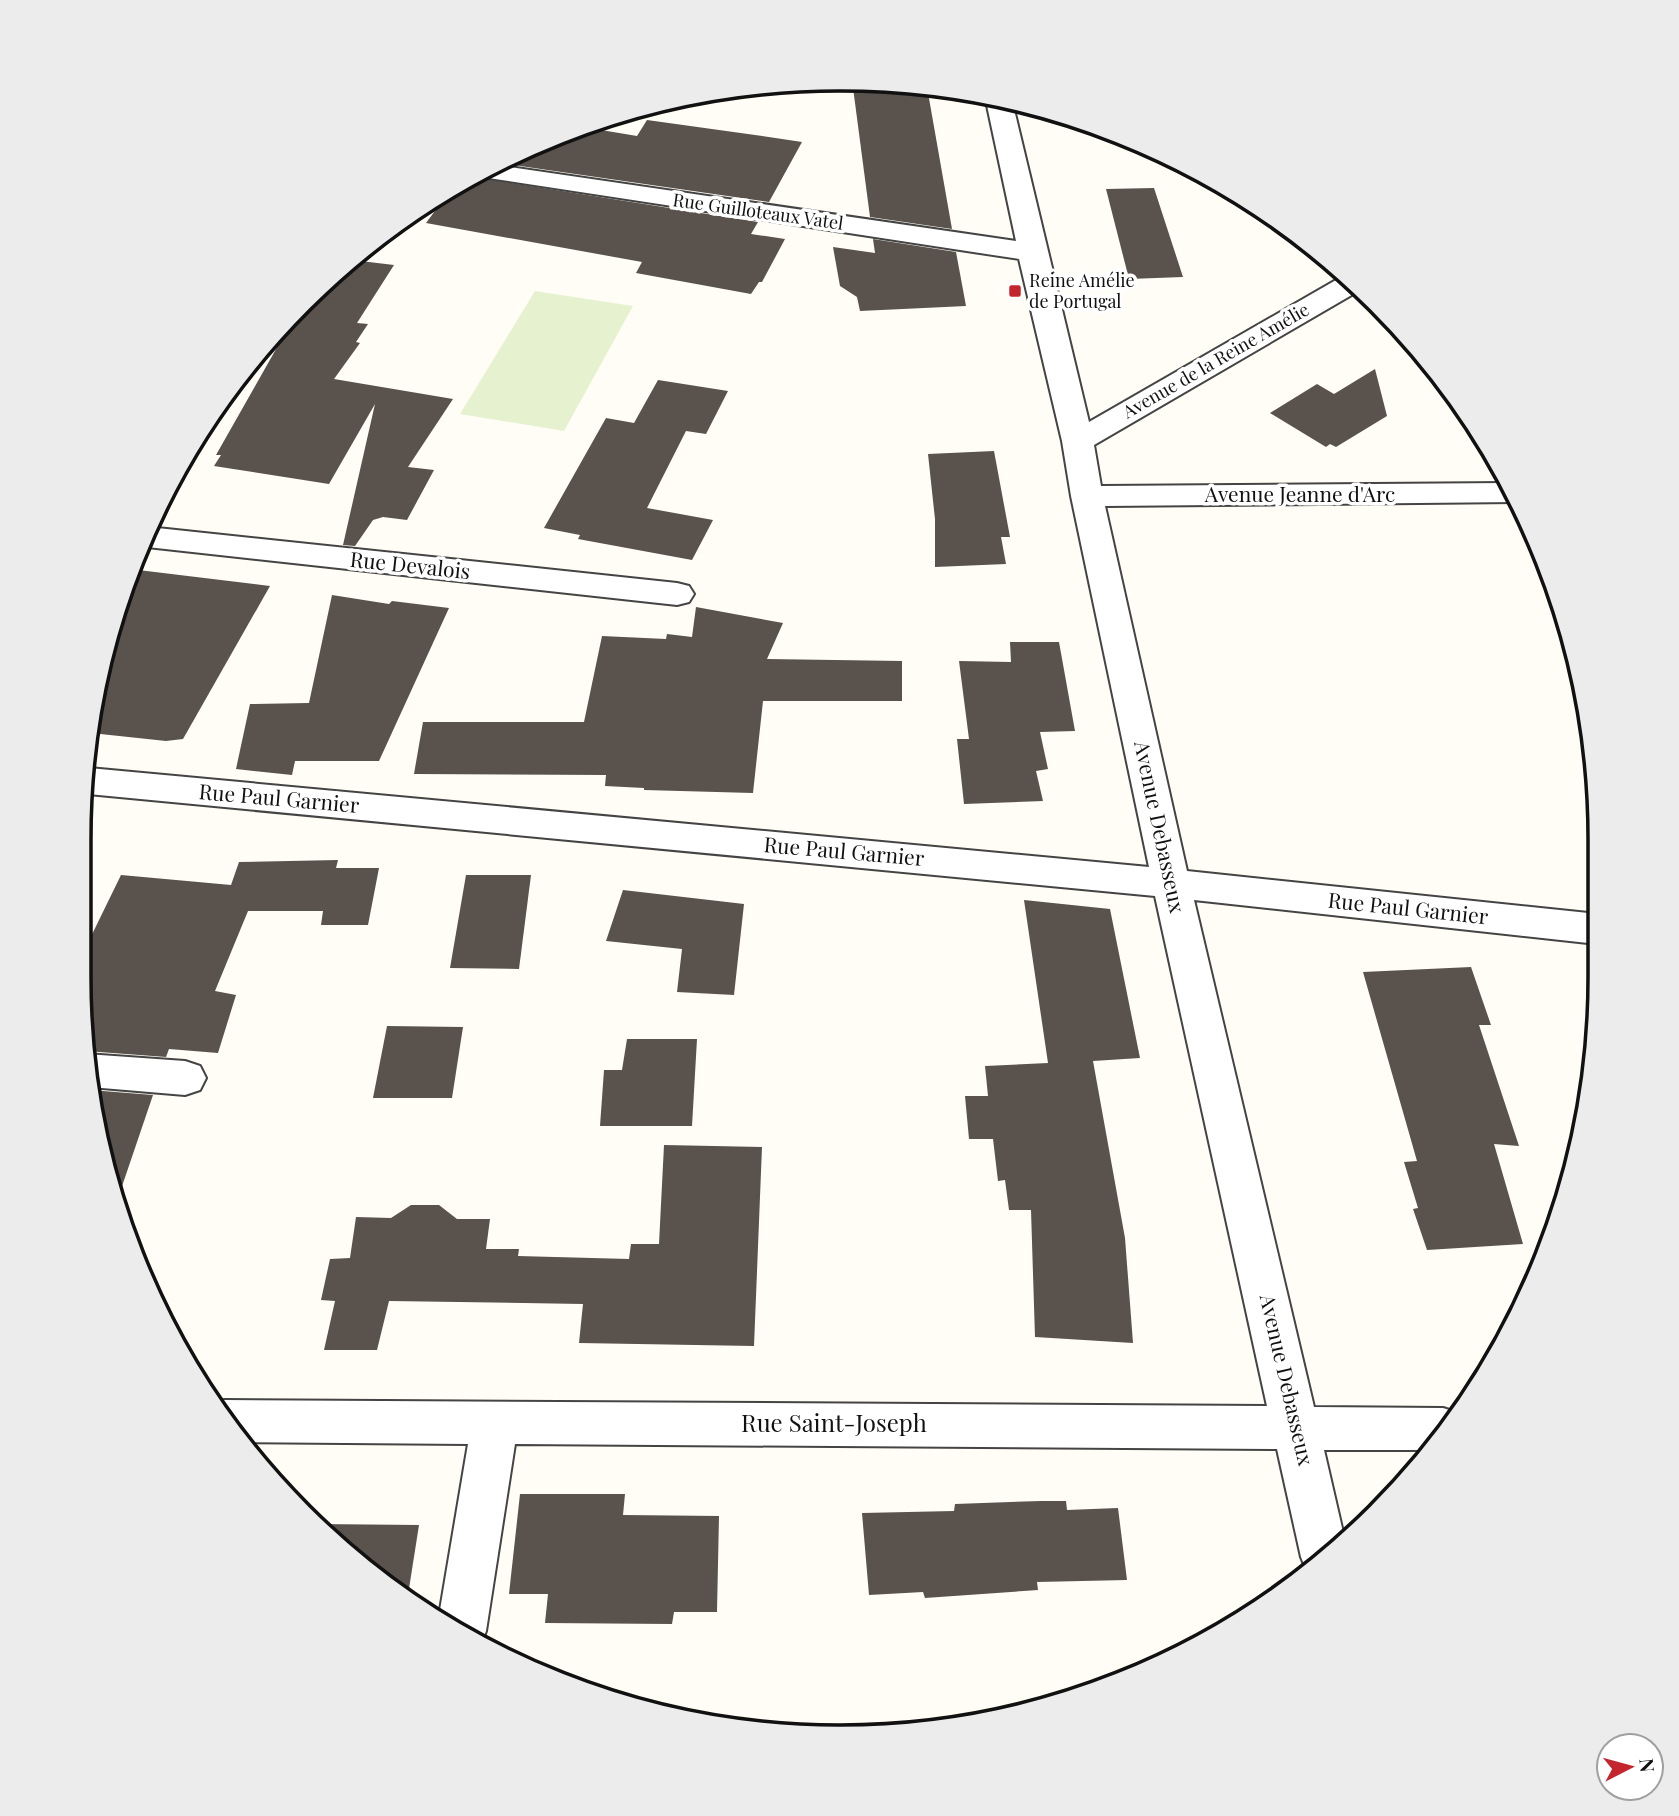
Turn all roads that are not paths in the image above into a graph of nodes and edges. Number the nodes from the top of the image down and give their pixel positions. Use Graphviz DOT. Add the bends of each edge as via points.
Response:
graph roads {
  1 [pos="1001,109"];
  2 [pos="499,173"];
  3 [pos="1032,252"];
  4 [pos="1344,287"];
  5 [pos="1078,441"];
  6 [pos="1504,494"];
  7 [pos="1087,496"];
  8 [pos="155,538"];
  9 [pos="677,594"];
  10 [pos="94,781"];
  11 [pos="1171,883"];
  12 [pos="1588,928"];
  13 [pos="97,1071"];
  14 [pos="186,1078"];
  15 [pos="238,1421"];
  16 [pos="495,1423"];
  17 [pos="1297,1427"];
  18 [pos="1435,1429"];
  19 [pos="1323,1547"];
  20 [pos="462,1623"];
  1 -- 3 [label="street, Avenue Debasseux"];
  2 -- 3 [label="street, Rue Guilloteaux Vatel"];
  3 -- 5 [label="street, Avenue Debasseux"];
  4 -- 5 [label="street, Avenue de la Reine Amélie"];
  5 -- 7 [label="street, Avenue Debasseux"];
  6 -- 7 [label="street, Avenue Jeanne d'Arc"];
  7 -- 11 [label="street, Avenue Debasseux"];
  8 -- 9 [label="street, Rue Devalois"];
  10 -- 11 [label="street, Rue Paul Garnier"];
  11 -- 12 [label="street, Rue Paul Garnier"];
  11 -- 17 [label="street, Avenue Debasseux"];
  13 -- 14 [label="street"];
  15 -- 16 [label="street, Rue Saint-Joseph"];
  16 -- 17 [label="street, Rue Saint-Joseph"];
  16 -- 20 [label="street"];
  17 -- 18 [label="street, Rue Saint-Joseph"];
  17 -- 19 [label="street, Avenue Debasseux"];
}
